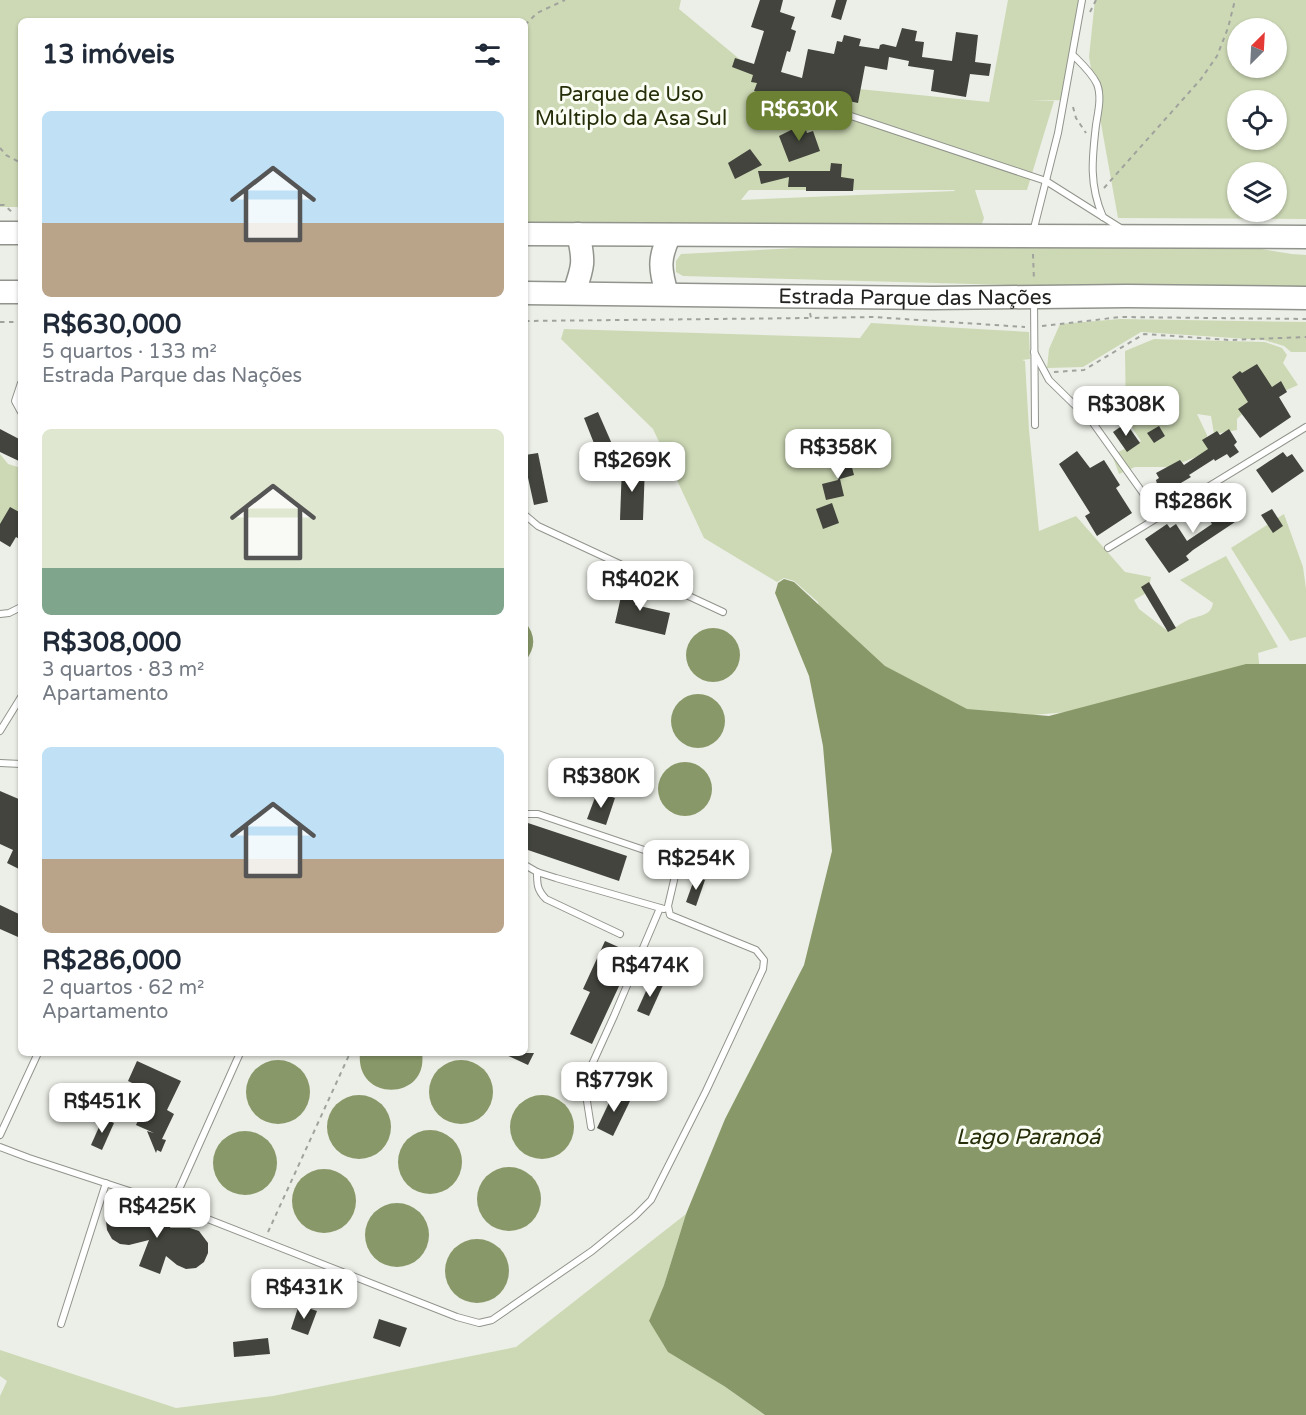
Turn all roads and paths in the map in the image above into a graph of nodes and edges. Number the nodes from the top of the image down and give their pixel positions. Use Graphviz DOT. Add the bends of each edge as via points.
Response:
graph roads {
  1 [pos="565,0"];
  2 [pos="1082,0"];
  3 [pos="1235,0"];
  4 [pos="528,23"];
  5 [pos="1073,55"];
  6 [pos="1068,83"];
  7 [pos="790,96"];
  8 [pos="1094,142"];
  9 [pos="0,148"];
  10 [pos="18,161"];
  11 [pos="1046,181"];
  12 [pos="1096,196"];
  13 [pos="0,205"];
  14 [pos="18,217"];
  15 [pos="1104,218"];
  16 [pos="0,233"];
  17 [pos="18,233"];
  18 [pos="528,234"];
  19 [pos="578,234"];
  20 [pos="670,235"];
  21 [pos="1032,236"];
  22 [pos="1133,236"];
  23 [pos="1306,237"];
  24 [pos="0,292"];
  25 [pos="18,292"];
  26 [pos="528,293"];
  27 [pos="574,293"];
  28 [pos="667,294"];
  29 [pos="806,296"];
  30 [pos="1034,297"];
  31 [pos="1306,298"];
  32 [pos="811,318"];
  33 [pos="1306,319"];
  34 [pos="528,321"];
  35 [pos="0,322"];
  36 [pos="18,322"];
  37 [pos="1034,327"];
  38 [pos="1306,337"];
  39 [pos="1034,352"];
  40 [pos="1045,372"];
  41 [pos="18,392"];
  42 [pos="18,406"];
  43 [pos="1035,424"];
  44 [pos="1306,426"];
  45 [pos="1160,517"];
  46 [pos="528,518"];
  47 [pos="1108,549"];
  48 [pos="18,608"];
  49 [pos="723,612"];
  50 [pos="0,614"];
  51 [pos="18,702"];
  52 [pos="0,730"];
  53 [pos="0,763"];
  54 [pos="18,764"];
  55 [pos="528,814"];
  56 [pos="528,867"];
  57 [pos="537,872"];
  58 [pos="660,908"];
  59 [pos="668,911"];
  60 [pos="620,934"];
  61 [pos="37,1056"];
  62 [pos="239,1056"];
  63 [pos="349,1056"];
  64 [pos="591,1127"];
  65 [pos="0,1135"];
  66 [pos="0,1147"];
  67 [pos="106,1184"];
  68 [pos="172,1205"];
  69 [pos="264,1240"];
  70 [pos="61,1324"];
  1 -- 4 [label="path" via="537,13"];
  2 -- 5 [label="lane"];
  3 -- 12 [label="path" via="1217,56 1201,79"];
  5 -- 6 [label="lane"];
  5 -- 8 [label="lane" via="1099,90"];
  6 -- 8 [label="path" via="1076,118"];
  6 -- 11 [label="lane"];
  7 -- 11 [label="lane"];
  8 -- 12 [label="lane" via="1092,175"];
  9 -- 10 [label="path"];
  11 -- 15 [label="lane"];
  11 -- 21 [label="lane"];
  12 -- 15 [label="lane"];
  13 -- 14 [label="path"];
  15 -- 22 [label="lane"];
  16 -- 17 [label="highway"];
  18 -- 19 [label="highway"];
  19 -- 20 [label="highway"];
  19 -- 27 [label="highway" via="584,257"];
  20 -- 21 [label="highway"];
  20 -- 28 [label="highway" via="660,262"];
  21 -- 22 [label="highway"];
  21 -- 30 [label="path"];
  22 -- 23 [label="highway"];
  24 -- 25 [label="highway"];
  26 -- 27 [label="highway, Estrada Parque das Nações"];
  27 -- 28 [label="highway, Estrada Parque das Nações"];
  28 -- 29 [label="highway, Estrada Parque das Nações"];
  29 -- 30 [label="highway, Estrada Parque das Nações"];
  29 -- 32 [label="path"];
  30 -- 31 [label="highway, Estrada Parque das Nações"];
  30 -- 37 [label="lane"];
  32 -- 34 [label="path"];
  32 -- 37 [label="path" via="873,316"];
  33 -- 37 [label="path" via="1121,317"];
  35 -- 36 [label="path"];
  37 -- 39 [label="lane"];
  38 -- 40 [label="path" via="1230,340 1144,334 1084,370"];
  39 -- 40 [label="lane"];
  39 -- 43 [label="lane"];
  40 -- 45 [label="lane" via="1093,423"];
  41 -- 42 [label="lane"];
  44 -- 45 [label="lane"];
  45 -- 47 [label="lane"];
  46 -- 49 [label="lane" via="538,526"];
  48 -- 50 [label="lane"];
  51 -- 52 [label="lane"];
  53 -- 54 [label="lane"];
  55 -- 59 [label="lane" via="650,852 669,863 675,876"];
  56 -- 57 [label="lane"];
  57 -- 58 [label="lane"];
  57 -- 60 [label="lane" via="537,887 546,899"];
  58 -- 59 [label="lane"];
  58 -- 64 [label="lane" via="584,1082"];
  59 -- 69 [label="lane" via="674,917 756,950 764,960 701,1102 651,1200 635,1216 592,1251 492,1320 478,1323"];
  61 -- 65 [label="lane"];
  62 -- 68 [label="lane"];
  63 -- 69 [label="path"];
  66 -- 67 [label="lane"];
  67 -- 68 [label="lane"];
  67 -- 70 [label="lane"];
  68 -- 69 [label="lane"];
}
